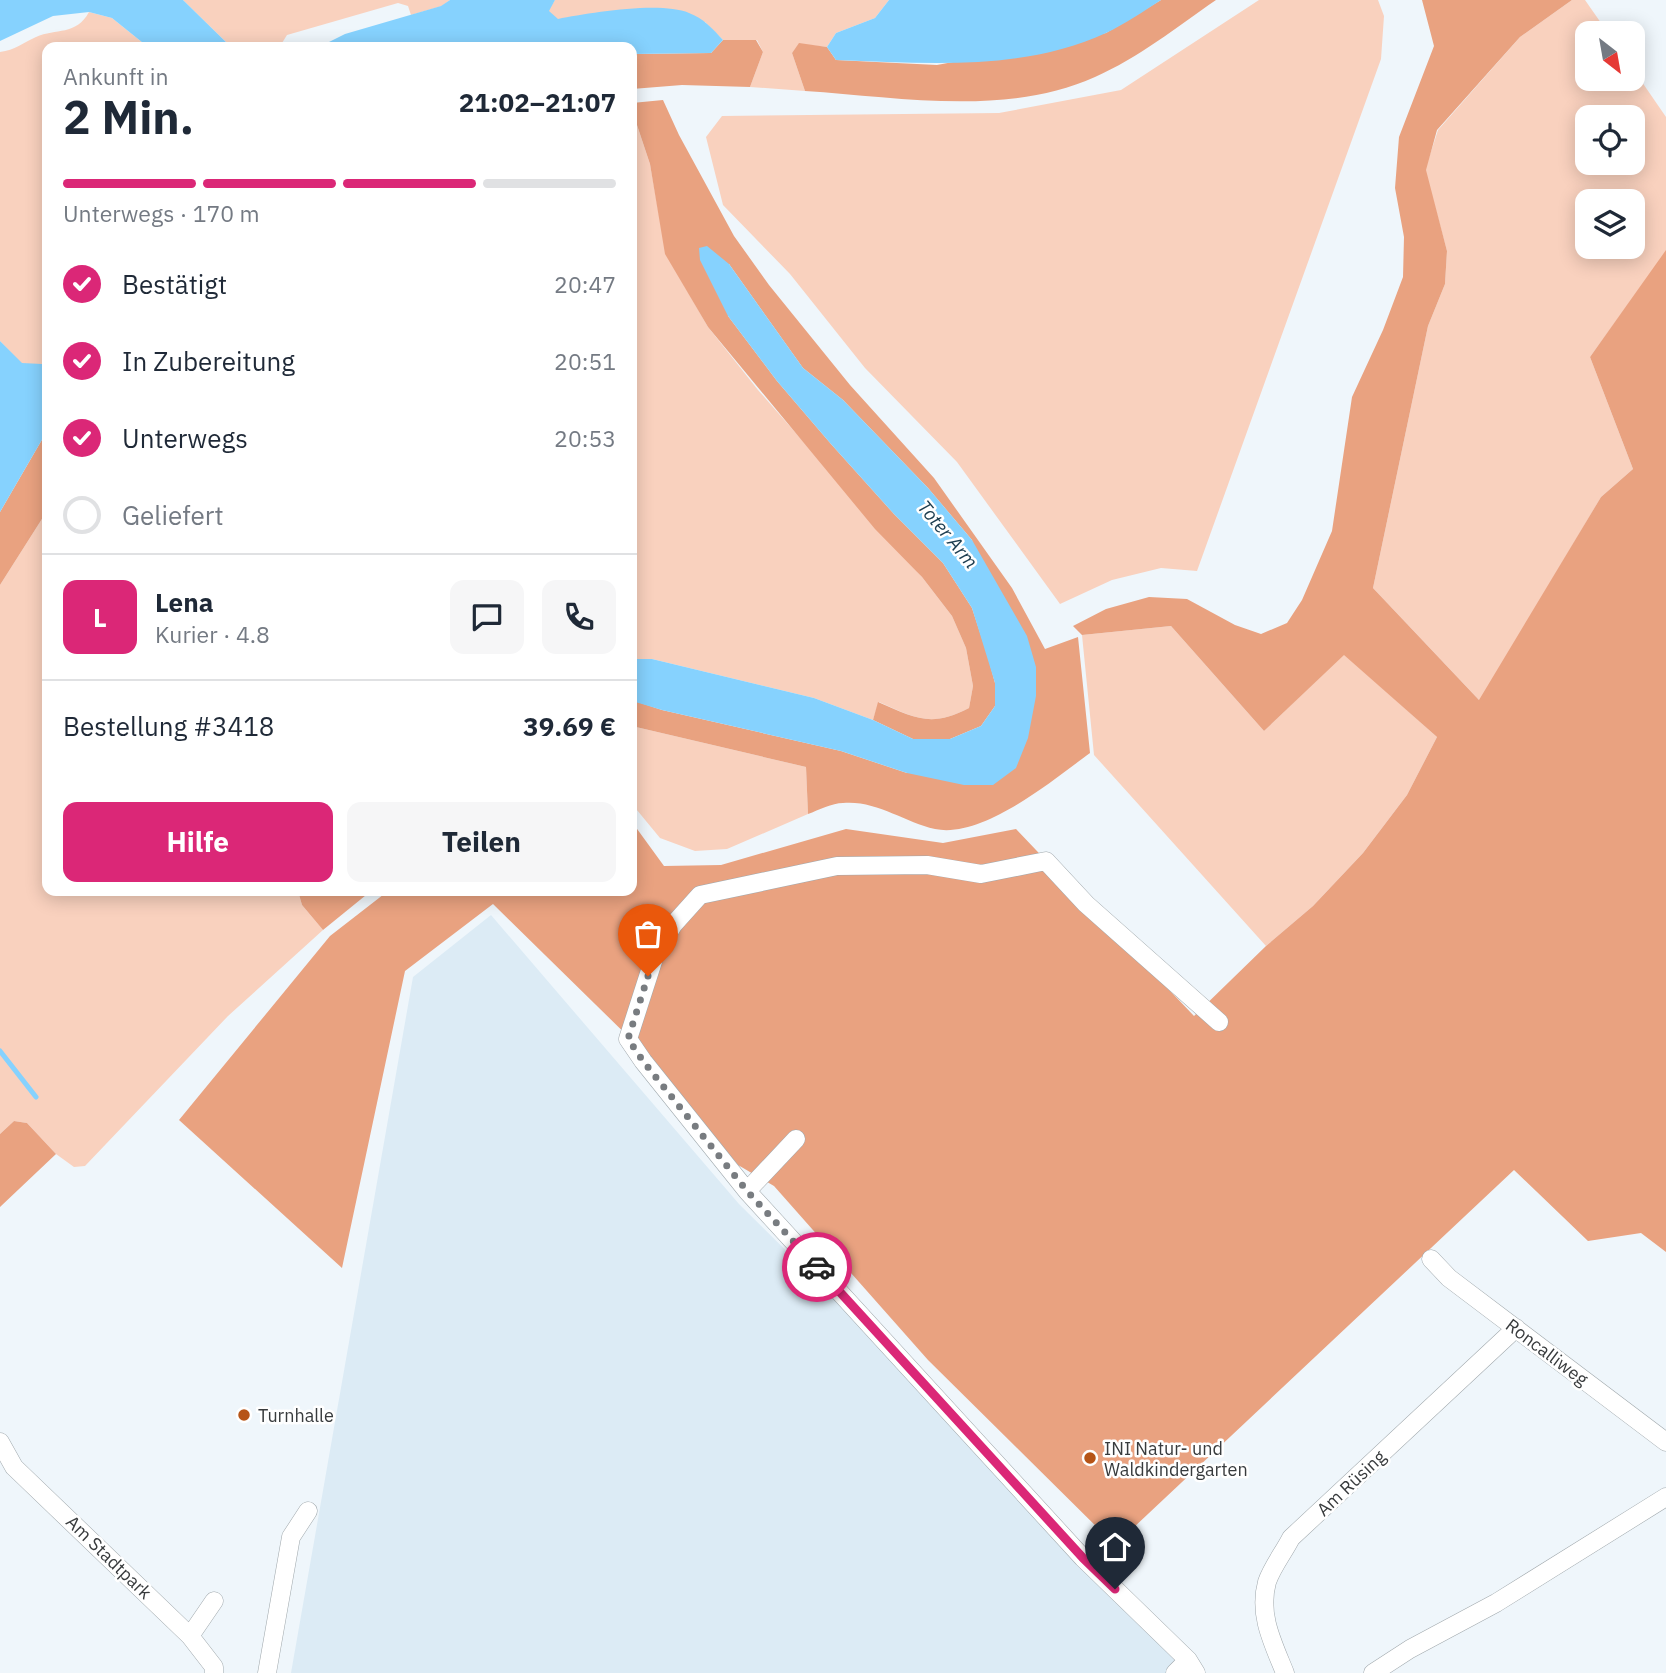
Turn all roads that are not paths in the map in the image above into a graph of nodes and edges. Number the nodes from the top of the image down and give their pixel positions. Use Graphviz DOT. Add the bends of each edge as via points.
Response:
graph roads {
  1 [pos="1219,1022"];
  2 [pos="796,1139"];
  3 [pos="747,1191"];
  4 [pos="1431,1259"];
  5 [pos="1516,1328"];
  6 [pos="0,1442"];
  7 [pos="1666,1442"];
  8 [pos="1666,1497"];
  9 [pos="308,1511"];
  10 [pos="214,1601"];
  11 [pos="190,1636"];
  12 [pos="1187,1669"];
  13 [pos="214,1673"];
  14 [pos="267,1673"];
  15 [pos="1285,1673"];
  16 [pos="1373,1673"];
  1 -- 3 [label="street" via="1086,904 1046,861 981,874 926,865 837,866 700,895 673,925 655,956 628,1039"];
  2 -- 3 [label="street"];
  3 -- 12 [label="street"];
  4 -- 5 [label="street, Roncalliweg"];
  5 -- 7 [label="street, Roncalliweg"];
  5 -- 15 [label="street, Am Rüsing" via="1291,1538 1268,1581 1264,1614"];
  6 -- 11 [label="street, Am Stadtpark" via="14,1467"];
  8 -- 16 [label="street"];
  9 -- 14 [label="street" via="291,1537"];
  10 -- 11 [label="street"];
  11 -- 13 [label="street, Am Stadtpark"];
}
